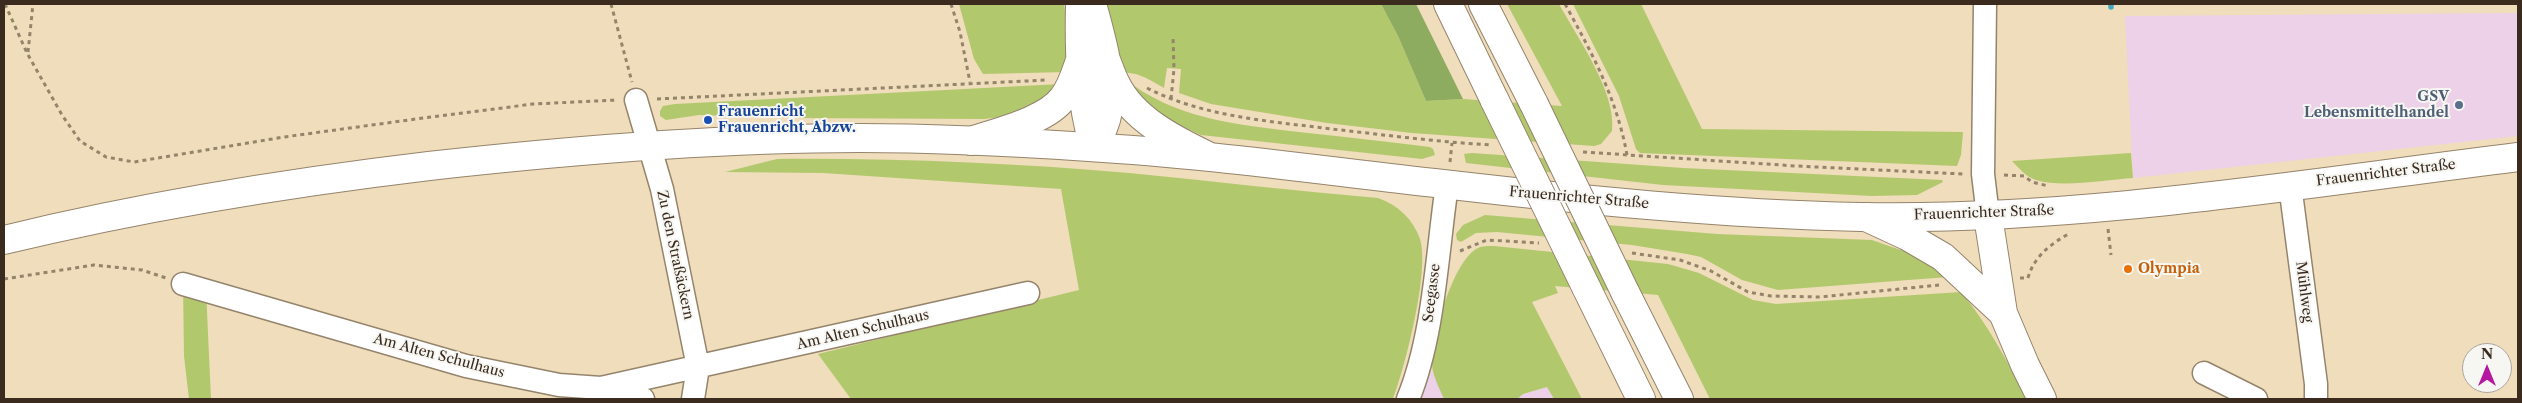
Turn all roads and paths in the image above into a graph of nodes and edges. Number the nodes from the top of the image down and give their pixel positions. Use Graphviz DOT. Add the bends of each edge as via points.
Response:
graph roads {
  1 [pos="4,4"];
  2 [pos="33,4"];
  3 [pos="611,4"];
  4 [pos="951,4"];
  5 [pos="1080,4"];
  6 [pos="1092,4"];
  7 [pos="1448,4"];
  8 [pos="1483,4"];
  9 [pos="1566,4"];
  10 [pos="1985,4"];
  11 [pos="1173,37"];
  12 [pos="28,53"];
  13 [pos="1092,58"];
  14 [pos="970,82"];
  15 [pos="1171,98"];
  16 [pos="636,100"];
  17 [pos="971,141"];
  18 [pos="1452,143"];
  19 [pos="650,145"];
  20 [pos="1501,146"];
  21 [pos="1094,147"];
  22 [pos="1579,152"];
  23 [pos="1206,155"];
  24 [pos="1627,155"];
  25 [pos="2518,157"];
  26 [pos="1950,173"];
  27 [pos="1447,185"];
  28 [pos="2290,185"];
  29 [pos="1988,216"];
  30 [pos="1866,217"];
  31 [pos="2108,223"];
  32 [pos="4,240"];
  33 [pos="1542,244"];
  34 [pos="1437,250"];
  35 [pos="1629,253"];
  36 [pos="2111,255"];
  37 [pos="4,279"];
  38 [pos="183,284"];
  39 [pos="1947,285"];
  40 [pos="1028,293"];
  41 [pos="2003,313"];
  42 [pos="698,367"];
  43 [pos="2204,373"];
  44 [pos="601,388"];
  45 [pos="643,399"];
  46 [pos="693,399"];
  47 [pos="1408,399"];
  48 [pos="1641,399"];
  49 [pos="1679,399"];
  50 [pos="2042,399"];
  51 [pos="2256,399"];
  52 [pos="2316,399"];
  1 -- 12 [label="path"];
  2 -- 12 [label="path"];
  3 -- 16 [label="path"];
  4 -- 14 [label="path"];
  5 -- 13 [label="main road"];
  6 -- 13 [label="main road"];
  7 -- 48 [label="main road, bridge"];
  8 -- 49 [label="main road, bridge"];
  9 -- 24 [label="path" via="1603,74 1616,108"];
  10 -- 29 [label="street" via="1983,174"];
  11 -- 15 [label="path"];
  12 -- 16 [label="path" via="80,142 106,157 134,162 284,137 533,104"];
  13 -- 17 [label="main road" via="1054,107 1024,122"];
  13 -- 21 [label="main road" via="1109,93 1104,128"];
  13 -- 23 [label="main road" via="1128,102 1163,132"];
  16 -- 19 [label="street, Zu den Straßäckern"];
  17 -- 19 [label="main road, Frauenrichter Straße" via="862,138"];
  17 -- 21 [label="main road, Frauenrichter Straße"];
  18 -- 20 [label="path"];
  19 -- 32 [label="main road, Frauenrichter Straße" via="506,158 298,183 125,213"];
  19 -- 42 [label="street, Zu den Straßäckern"];
  21 -- 23 [label="main road, Frauenrichter Straße"];
  22 -- 24 [label="path"];
  23 -- 27 [label="main road, Frauenrichter Straße"];
  24 -- 26 [label="path"];
  25 -- 28 [label="main road, Frauenrichter Straße"];
  27 -- 30 [label="main road, Frauenrichter Straße" via="1597,201"];
  27 -- 34 [label="street, Seegasse"];
  28 -- 29 [label="main road, Frauenrichter Straße" via="2114,207"];
  28 -- 52 [label="street, Mühlweg"];
  29 -- 30 [label="main road, Frauenrichter Straße"];
  29 -- 41 [label="main road"];
  30 -- 41 [label="main road" via="1907,236 1942,258"];
  31 -- 36 [label="path"];
  33 -- 34 [label="path" via="1487,240 1454,253"];
  34 -- 47 [label="street, Seegasse" via="1428,329 1417,378"];
  35 -- 39 [label="path" via="1680,260 1748,292 1771,296 1820,297"];
  37 -- 38 [label="path" via="94,265 142,270"];
  38 -- 44 [label="street, Am Alten Schulhaus" via="466,366 559,385"];
  40 -- 42 [label="street, Am Alten Schulhaus"];
  41 -- 50 [label="main road"];
  42 -- 44 [label="street, Am Alten Schulhaus"];
  42 -- 46 [label="street"];
  43 -- 51 [label="street"];
  44 -- 45 [label="street"];
}
